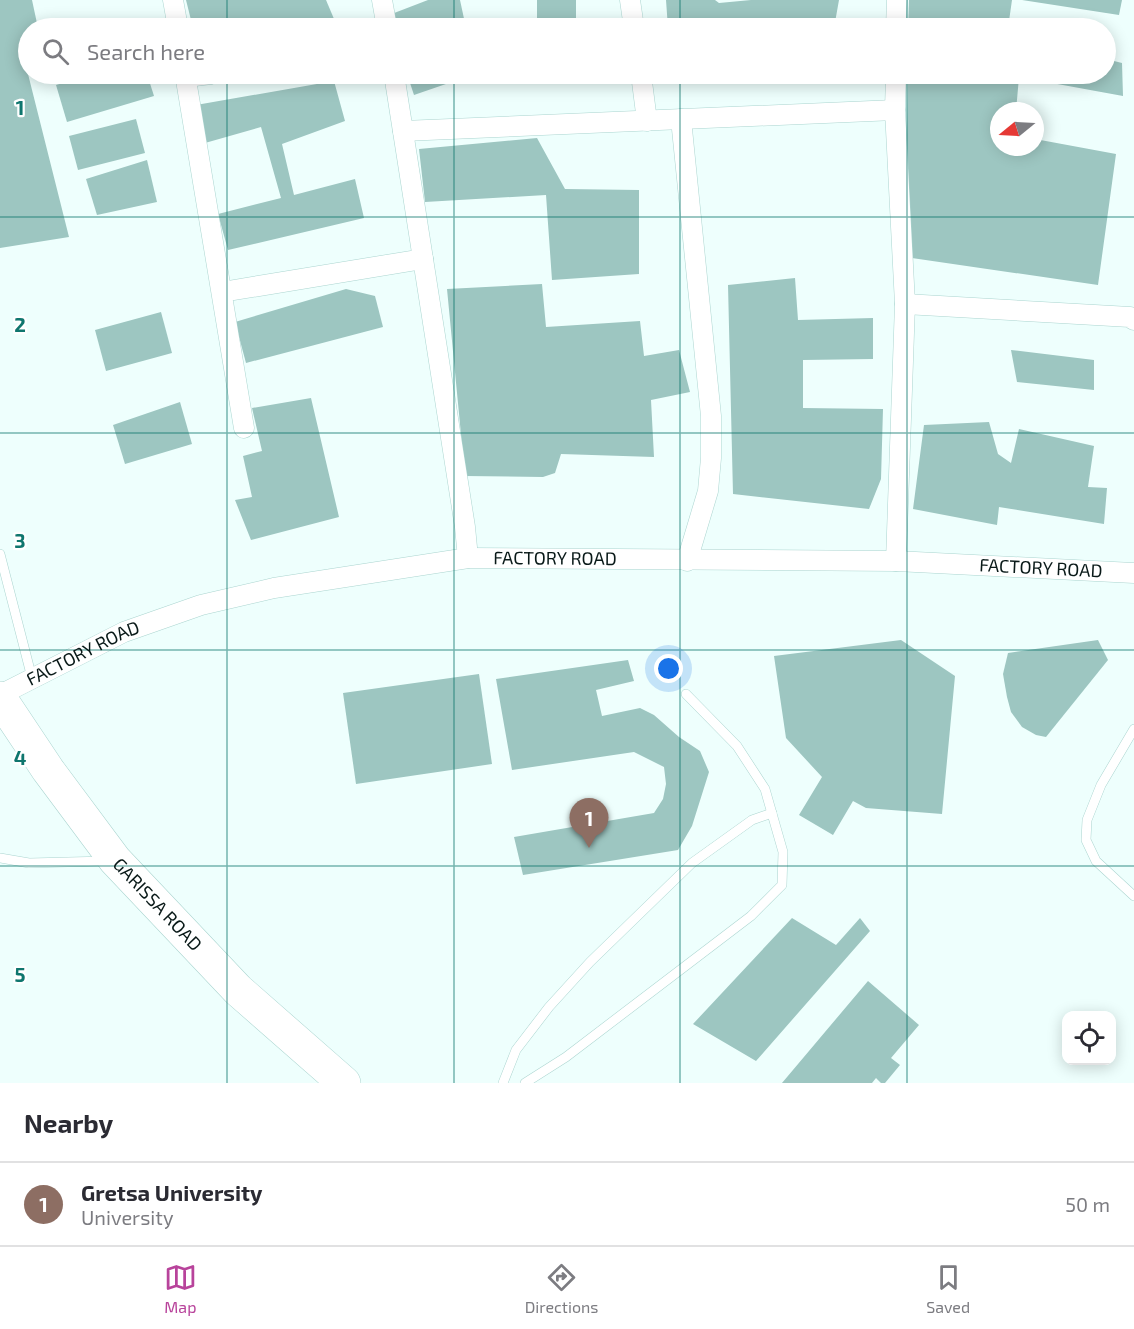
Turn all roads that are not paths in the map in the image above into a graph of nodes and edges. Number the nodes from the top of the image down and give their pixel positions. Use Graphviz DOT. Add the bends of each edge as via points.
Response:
graph roads {
  1 [pos="173,0"];
  2 [pos="382,0"];
  3 [pos="630,0"];
  4 [pos="897,0"];
  5 [pos="176,18"];
  6 [pos="385,18"];
  7 [pos="633,18"];
  8 [pos="896,18"];
  9 [pos="187,84"];
  10 [pos="396,84"];
  11 [pos="642,84"];
  12 [pos="896,84"];
  13 [pos="895,110"];
  14 [pos="681,119"];
  15 [pos="647,120"];
  16 [pos="403,130"];
  17 [pos="423,259"];
  18 [pos="222,292"];
  19 [pos="904,303"];
  20 [pos="1133,315"];
  21 [pos="244,428"];
  22 [pos="0,554"];
  23 [pos="468,558"];
  24 [pos="687,561"];
  25 [pos="896,561"];
  26 [pos="1134,573"];
  27 [pos="32,678"];
  28 [pos="686,694"];
  29 [pos="0,696"];
  30 [pos="1134,729"];
  31 [pos="772,813"];
  32 [pos="0,858"];
  33 [pos="115,860"];
  34 [pos="1134,896"];
  35 [pos="344,1083"];
  36 [pos="503,1083"];
  37 [pos="525,1083"];
  1 -- 5 [label="street"];
  2 -- 6 [label="street"];
  3 -- 7 [label="street"];
  4 -- 8 [label="street"];
  9 -- 18 [label="street"];
  10 -- 16 [label="street"];
  11 -- 15 [label="street"];
  12 -- 13 [label="street"];
  13 -- 14 [label="street"];
  13 -- 19 [label="street"];
  14 -- 15 [label="street"];
  14 -- 24 [label="street" via="711,426 708,490"];
  15 -- 16 [label="street"];
  16 -- 17 [label="street"];
  17 -- 18 [label="street"];
  17 -- 23 [label="street"];
  18 -- 21 [label="street"];
  19 -- 20 [label="street"];
  19 -- 25 [label="street"];
  22 -- 27 [label="lane"];
  23 -- 24 [label="street, FACTORY ROAD"];
  23 -- 27 [label="street, FACTORY ROAD" via="274,588 201,605 124,632"];
  24 -- 25 [label="street, FACTORY ROAD"];
  25 -- 26 [label="street, FACTORY ROAD"];
  27 -- 29 [label="street, FACTORY ROAD"];
  28 -- 31 [label="lane" via="737,746 765,789"];
  29 -- 33 [label="highway, GARISSA ROAD" via="48,770"];
  30 -- 34 [label="lane" via="1101,785 1087,820 1086,840 1096,861"];
  31 -- 36 [label="lane" via="752,820 692,863 590,962 516,1050"];
  31 -- 37 [label="lane" via="783,852 782,885 751,916 566,1057"];
  32 -- 33 [label="lane" via="30,863"];
  33 -- 35 [label="highway, GARISSA ROAD" via="238,990"];
}
